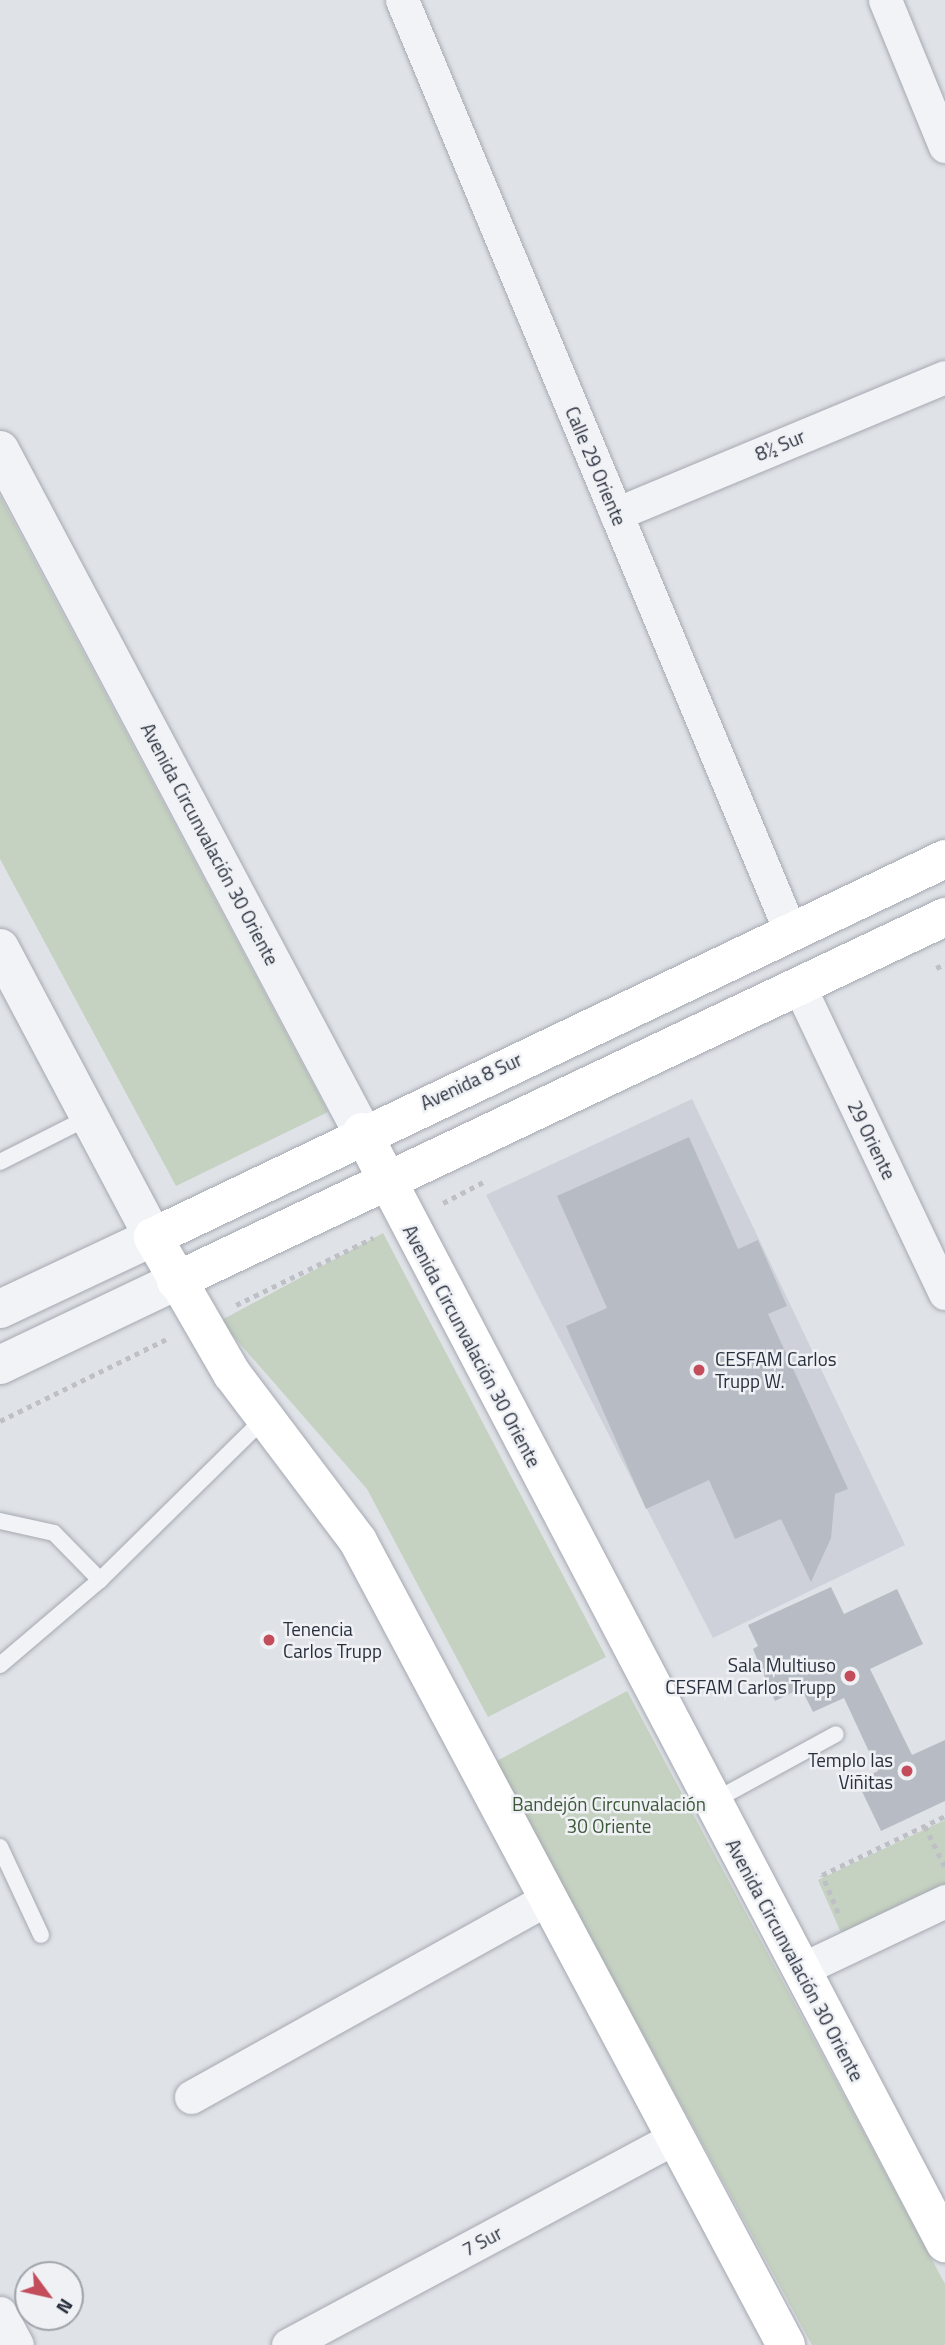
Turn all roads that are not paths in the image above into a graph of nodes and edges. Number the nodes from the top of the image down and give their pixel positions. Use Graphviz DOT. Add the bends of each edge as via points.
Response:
graph roads {
  1 [pos="402,0"];
  2 [pos="885,0"];
  3 [pos="945,146"];
  4 [pos="945,377"];
  5 [pos="0,450"];
  6 [pos="616,514"];
  7 [pos="945,859"];
  8 [pos="945,916"];
  9 [pos="791,933"];
  10 [pos="0,948"];
  11 [pos="799,986"];
  12 [pos="89,1117"];
  13 [pos="362,1132"];
  14 [pos="0,1162"];
  15 [pos="387,1184"];
  16 [pos="153,1237"];
  17 [pos="176,1282"];
  18 [pos="945,1293"];
  19 [pos="0,1309"];
  20 [pos="0,1365"];
  21 [pos="266,1417"];
  22 [pos="0,1521"];
  23 [pos="100,1580"];
  24 [pos="0,1665"];
  25 [pos="836,1734"];
  26 [pos="712,1803"];
  27 [pos="0,1847"];
  28 [pos="549,1898"];
  29 [pos="945,1901"];
  30 [pos="41,1935"];
  31 [pos="800,1970"];
  32 [pos="191,2097"];
  33 [pos="676,2137"];
  34 [pos="945,2243"];
  35 [pos="0,2313"];
  36 [pos="17,2345"];
  37 [pos="288,2345"];
  38 [pos="786,2345"];
  1 -- 6 [label="street, Calle 29 Oriente"];
  2 -- 3 [label="street"];
  4 -- 6 [label="street, 8½ Sur"];
  5 -- 13 [label="street, Avenida Circunvalación 30 Oriente"];
  6 -- 9 [label="street, Calle 29 Oriente"];
  7 -- 9 [label="main road, Avenida 8 Sur"];
  8 -- 11 [label="main road"];
  9 -- 13 [label="main road, Avenida 8 Sur"];
  10 -- 12 [label="street"];
  11 -- 15 [label="main road"];
  11 -- 18 [label="street, 29 Oriente"];
  12 -- 14 [label="lane"];
  12 -- 16 [label="street"];
  13 -- 15 [label="main road, Avenida Circunvalación 30 Oriente"];
  13 -- 16 [label="main road, Avenida 8 Sur"];
  15 -- 17 [label="main road"];
  15 -- 26 [label="main road, Avenida Circunvalación 30 Oriente"];
  16 -- 17 [label="main road"];
  16 -- 19 [label="street, Avenida 8 Sur"];
  17 -- 20 [label="street"];
  17 -- 21 [label="main road"];
  21 -- 23 [label="lane"];
  21 -- 28 [label="main road" via="358,1541"];
  22 -- 23 [label="lane" via="54,1533"];
  23 -- 24 [label="lane"];
  25 -- 26 [label="lane"];
  26 -- 31 [label="main road, Avenida Circunvalación 30 Oriente"];
  27 -- 30 [label="lane"];
  28 -- 32 [label="street"];
  28 -- 33 [label="main road"];
  29 -- 31 [label="street"];
  31 -- 34 [label="main road, Avenida Circunvalación 30 Oriente"];
  33 -- 37 [label="street, 7 Sur"];
  33 -- 38 [label="main road"];
  35 -- 36 [label="street"];
}
